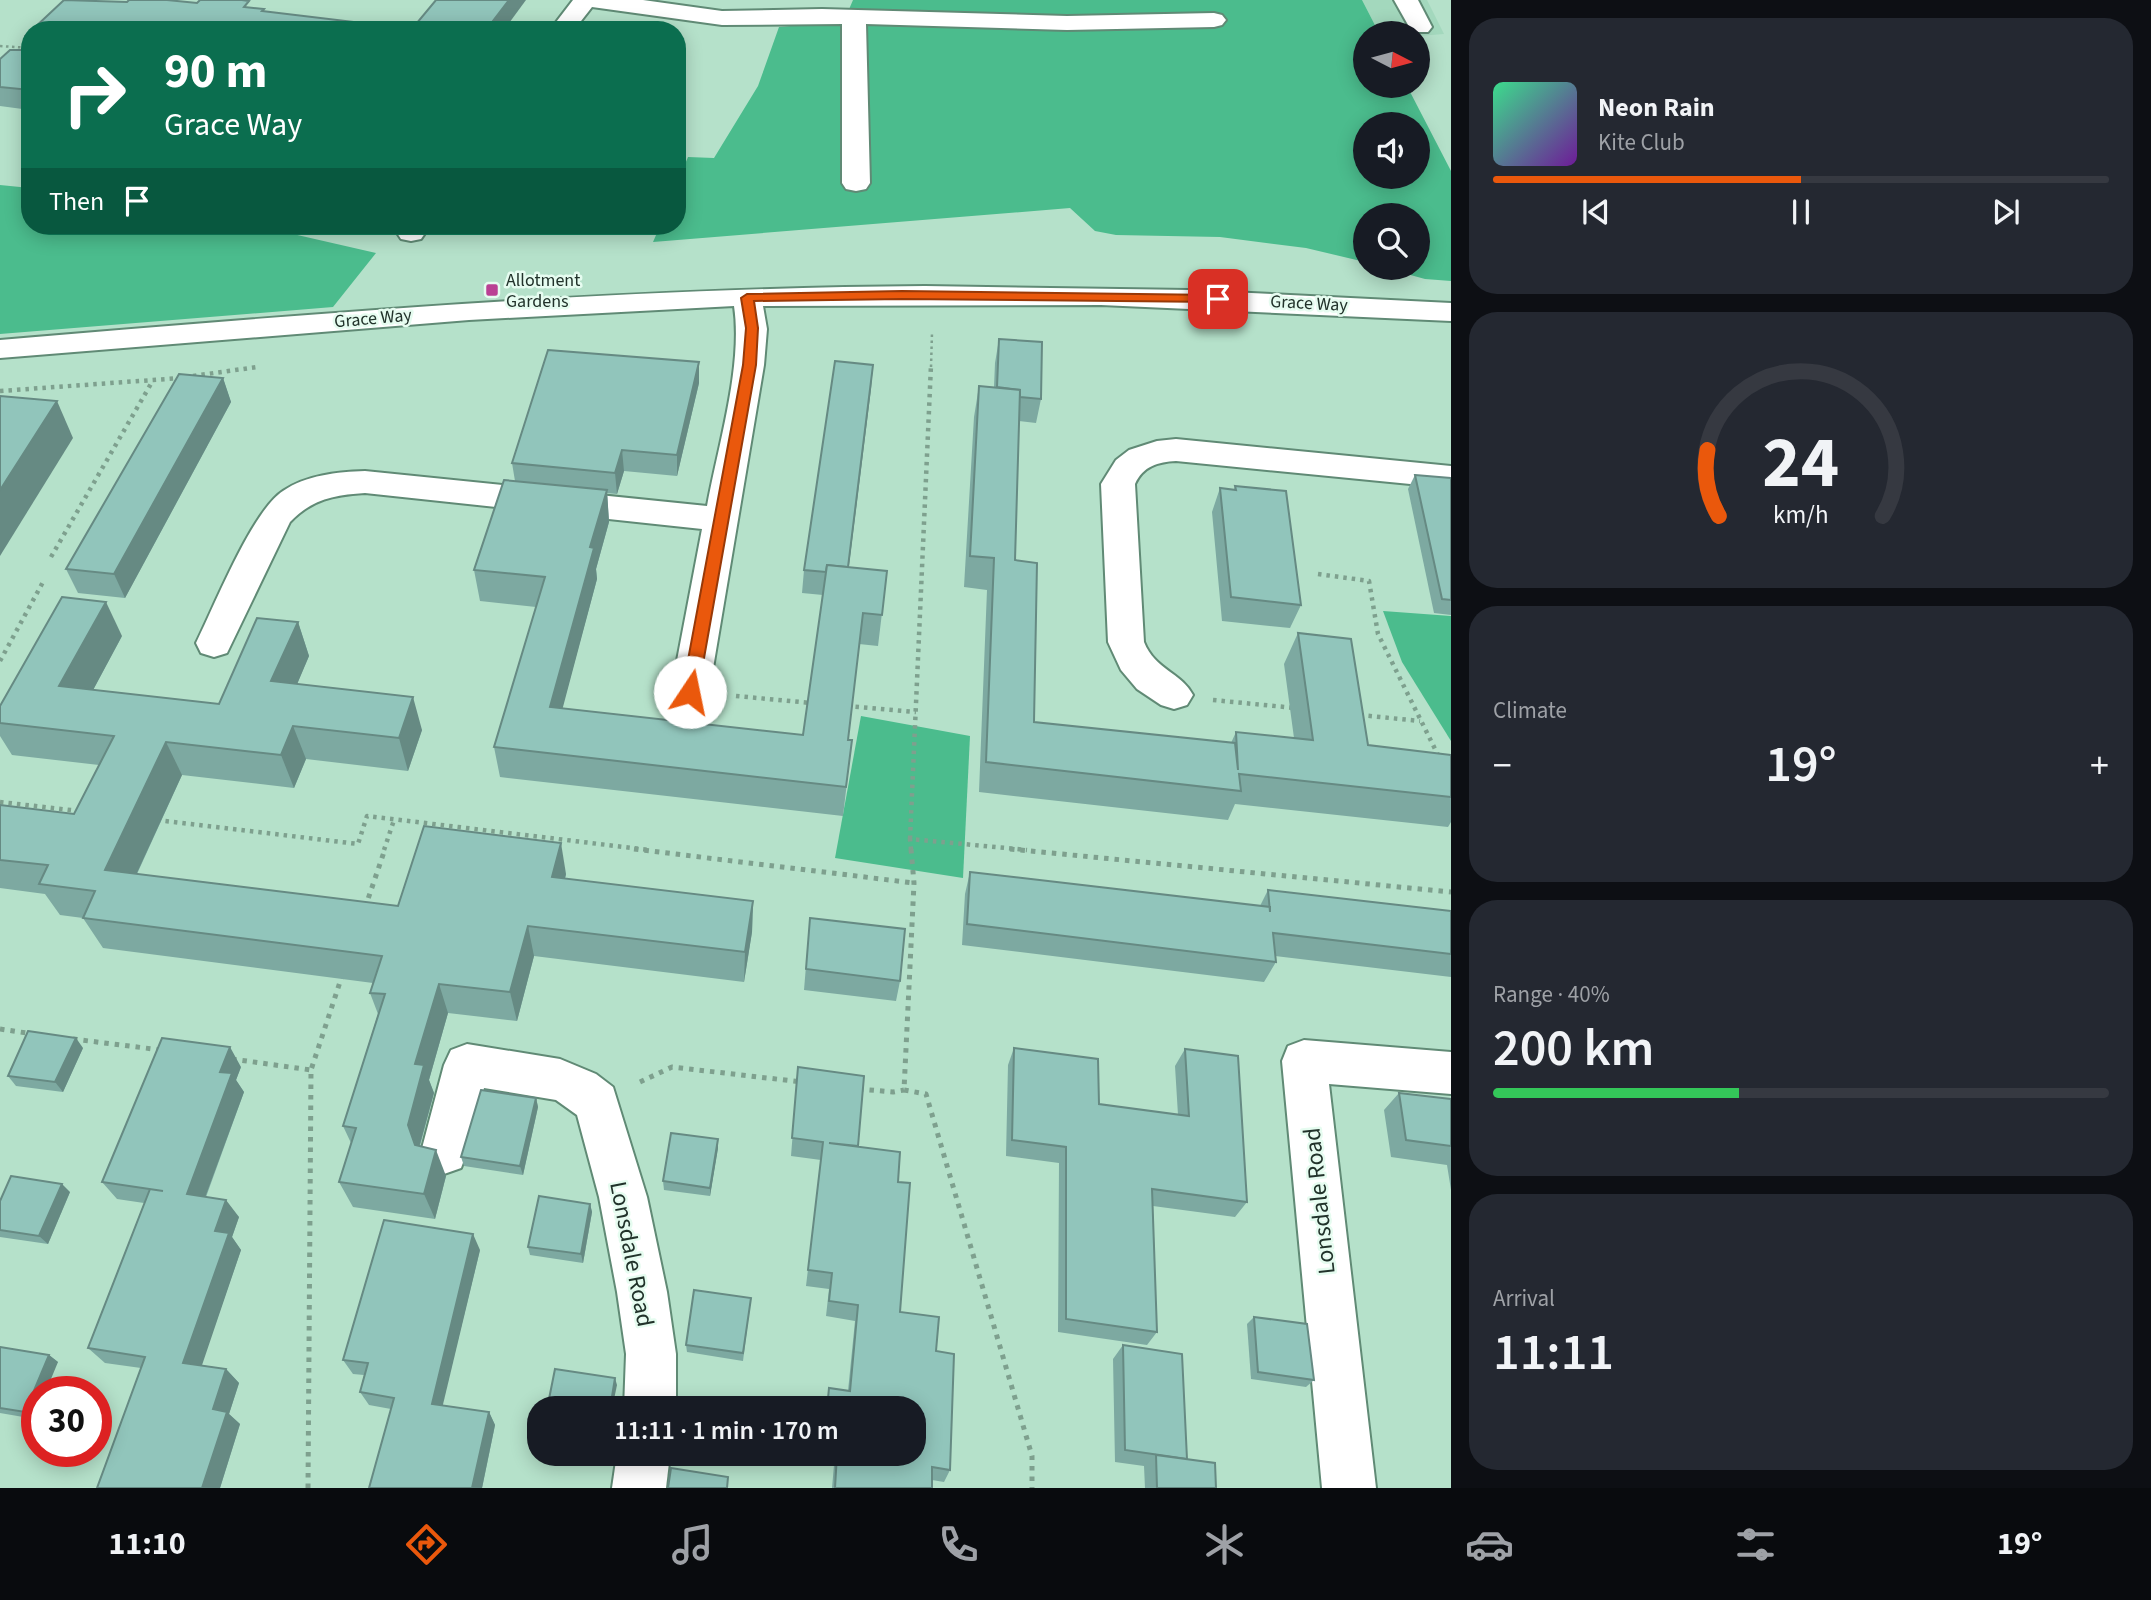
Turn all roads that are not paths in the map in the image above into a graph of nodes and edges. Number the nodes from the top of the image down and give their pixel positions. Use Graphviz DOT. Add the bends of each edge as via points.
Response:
graph roads {
  1 [pos="585,0"];
  2 [pos="592,0"];
  3 [pos="1406,0"];
  4 [pos="854,17"];
  5 [pos="1214,20"];
  6 [pos="569,21"];
  7 [pos="1417,21"];
  8 [pos="856,183"];
  9 [pos="747,298"];
  10 [pos="1451,312"];
  11 [pos="0,349"];
  12 [pos="1451,477"];
  13 [pos="723,519"];
  14 [pos="214,643"];
  15 [pos="690,692"];
  16 [pos="1174,695"];
  17 [pos="1451,1073"];
  18 [pos="444,1152"];
  19 [pos="650,1396"];
  20 [pos="642,1466"];
  21 [pos="639,1488"];
  22 [pos="1349,1488"];
  1 -- 6 [label="street"];
  2 -- 4 [label="street" via="722,19"];
  3 -- 7 [label="street"];
  4 -- 5 [label="street" via="1067,23"];
  4 -- 8 [label="street"];
  9 -- 10 [label="street, Grace Way" via="1122,296"];
  9 -- 11 [label="street, Grace Way" via="413,315"];
  9 -- 13 [label="street" via="752,328 749,365"];
  12 -- 16 [label="street" via="1176,450 1132,461 1118,484 1126,642 1140,671"];
  13 -- 14 [label="street" via="365,482 328,484 288,502 276,516"];
  13 -- 15 [label="street"];
  17 -- 22 [label="street, Lonsdale Road" via="1304,1061"];
  18 -- 19 [label="street, Lonsdale Road" via="467,1065 560,1080 597,1102 642,1292 651,1354"];
  20 -- 21 [label="street"];
}
